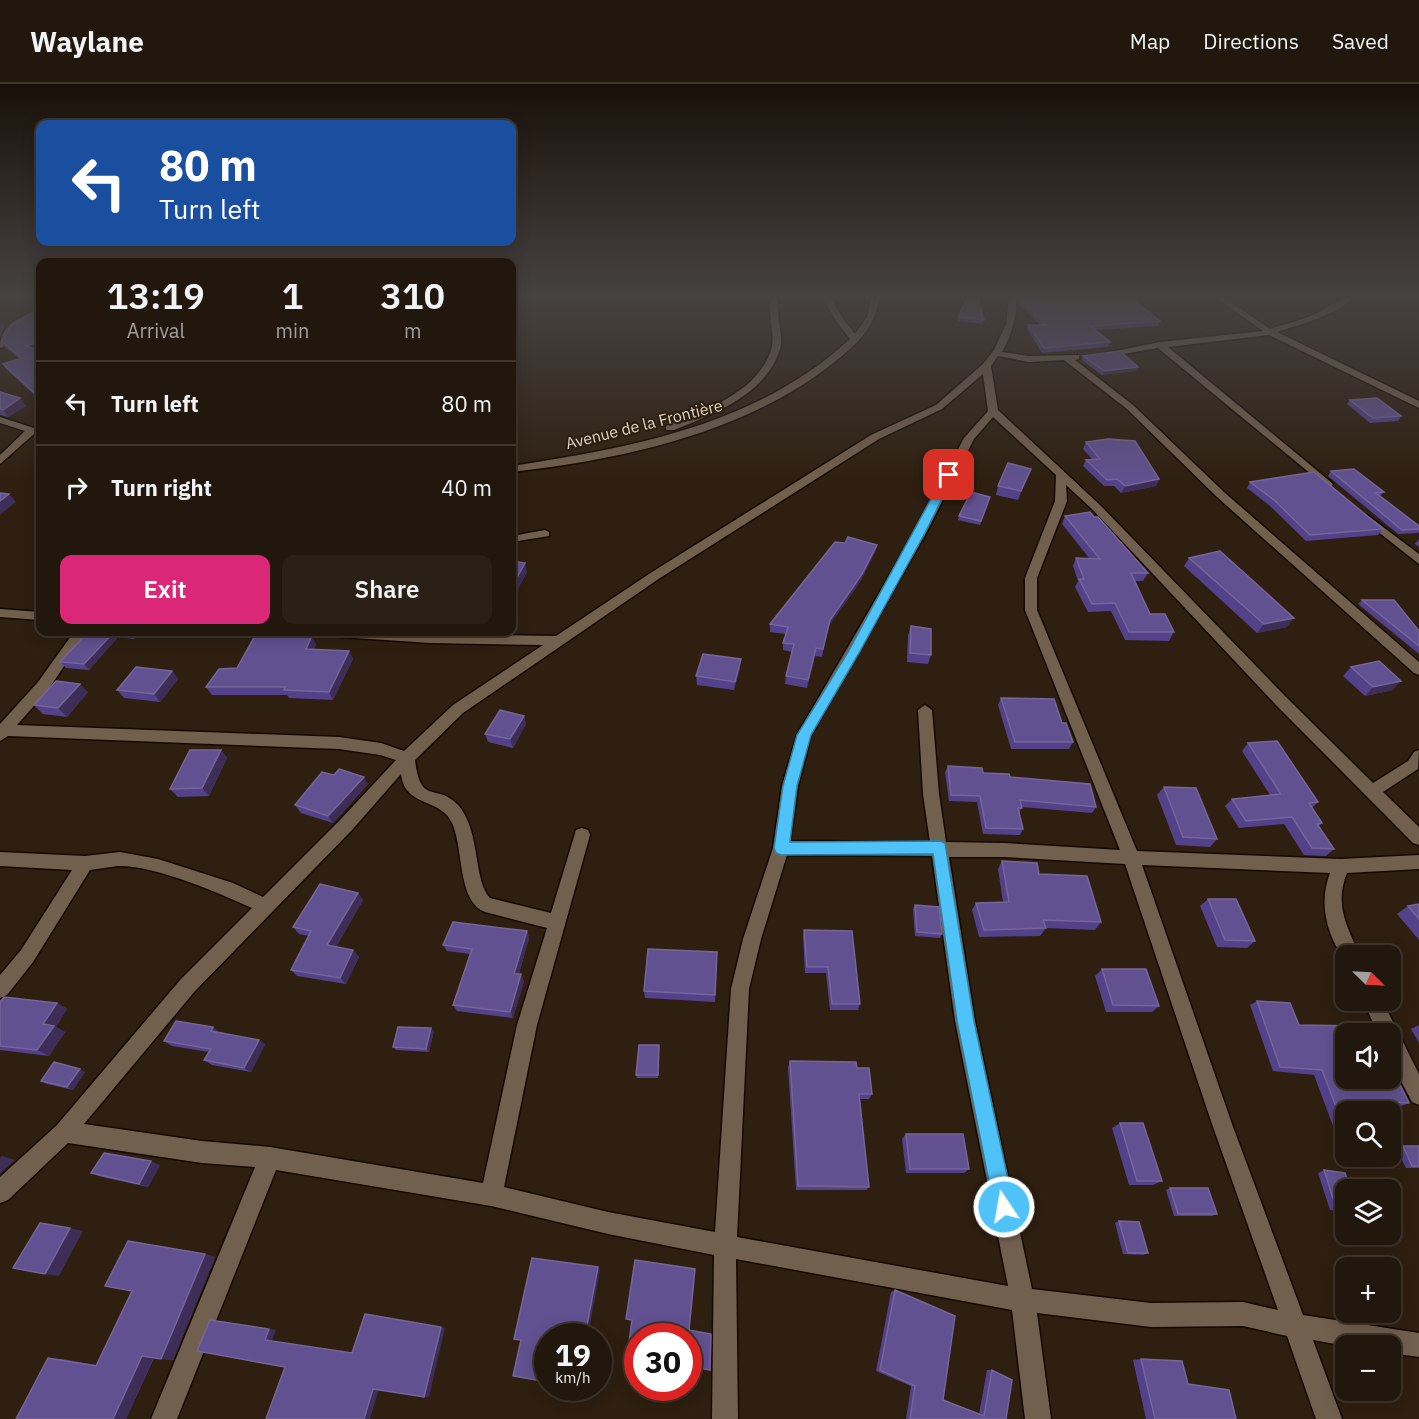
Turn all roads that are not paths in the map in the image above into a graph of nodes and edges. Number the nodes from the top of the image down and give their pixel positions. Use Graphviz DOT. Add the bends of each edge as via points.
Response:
graph roads {
  1 [pos="771,357"];
  2 [pos="835,357"];
  3 [pos="1060,357"];
  4 [pos="1066,357"];
  5 [pos="1175,357"];
  6 [pos="1321,357"];
  7 [pos="991,359"];
  8 [pos="1419,405"];
  9 [pos="993,411"];
  10 [pos="0,420"];
  11 [pos="36,432"];
  12 [pos="609,453"];
  13 [pos="0,461"];
  14 [pos="516,468"];
  15 [pos="1061,473"];
  16 [pos="1338,493"];
  17 [pos="1354,507"];
  18 [pos="545,534"];
  19 [pos="516,538"];
  20 [pos="1419,560"];
  21 [pos="0,614"];
  22 [pos="36,616"];
  23 [pos="78,636"];
  24 [pos="395,636"];
  25 [pos="561,641"];
  26 [pos="1419,669"];
  27 [pos="925,710"];
  28 [pos="1,732"];
  29 [pos="1419,756"];
  30 [pos="407,758"];
  31 [pos="1373,791"];
  32 [pos="582,835"];
  33 [pos="1419,838"];
  34 [pos="781,848"];
  35 [pos="940,848"];
  36 [pos="1131,857"];
  37 [pos="0,858"];
  38 [pos="1419,862"];
  39 [pos="85,863"];
  40 [pos="1341,866"];
  41 [pos="266,906"];
  42 [pos="557,923"];
  43 [pos="1346,945"];
  44 [pos="0,989"];
  45 [pos="1401,1060"];
  46 [pos="1419,1095"];
  47 [pos="64,1132"];
  48 [pos="270,1158"];
  49 [pos="0,1192"];
  50 [pos="491,1195"];
  51 [pos="725,1245"];
  52 [pos="1023,1300"];
  53 [pos="1297,1326"];
  54 [pos="1419,1345"];
  55 [pos="164,1419"];
  56 [pos="725,1419"];
  57 [pos="1038,1419"];
  58 [pos="1329,1419"];
  1 -- 12 [label="street" via="747,390 724,404"];
  2 -- 12 [label="street, Avenue de la Frontière" via="774,400 724,420"];
  3 -- 7 [label="street"];
  4 -- 26 [label="street" via="1130,407 1221,495"];
  5 -- 16 [label="street"];
  6 -- 8 [label="street"];
  7 -- 9 [label="street"];
  7 -- 25 [label="street" via="939,407 875,437 656,575"];
  9 -- 15 [label="street"];
  9 -- 34 [label="street" via="969,438 920,533 804,735 790,786"];
  10 -- 11 [label="street"];
  11 -- 13 [label="street"];
  12 -- 14 [label="street, Avenue de la Frontière"];
  15 -- 31 [label="street"];
  15 -- 36 [label="street" via="1061,501 1031,578 1031,610"];
  17 -- 20 [label="street"];
  18 -- 19 [label="street"];
  21 -- 22 [label="street"];
  23 -- 28 [label="street" via="43,686"];
  24 -- 25 [label="street"];
  25 -- 30 [label="street" via="458,710"];
  27 -- 35 [label="street"];
  28 -- 30 [label="street" via="339,743 381,749"];
  29 -- 31 [label="street" via="1413,765"];
  30 -- 41 [label="street"];
  30 -- 42 [label="street" via="410,782 418,793 442,802 458,818 467,840 475,894 485,904"];
  31 -- 33 [label="street"];
  32 -- 42 [label="street"];
  34 -- 35 [label="street"];
  34 -- 51 [label="street" via="740,989"];
  35 -- 36 [label="street"];
  35 -- 52 [label="street" via="965,1021"];
  36 -- 40 [label="street"];
  36 -- 53 [label="street" via="1222,1124"];
  37 -- 39 [label="street"];
  38 -- 40 [label="street"];
  39 -- 41 [label="street" via="120,859 158,866"];
  39 -- 44 [label="street" via="27,956"];
  40 -- 43 [label="street" via="1330,896 1333,918"];
  41 -- 47 [label="street" via="188,984"];
  42 -- 50 [label="street" via="524,1035"];
  45 -- 46 [label="street"];
  47 -- 48 [label="street"];
  47 -- 49 [label="street"];
  48 -- 50 [label="street"];
  48 -- 55 [label="street"];
  50 -- 51 [label="street"];
  51 -- 52 [label="street"];
  51 -- 56 [label="street"];
  52 -- 53 [label="street" via="1151,1315 1243,1314"];
  52 -- 57 [label="street"];
  53 -- 54 [label="street"];
  53 -- 58 [label="street"];
}
